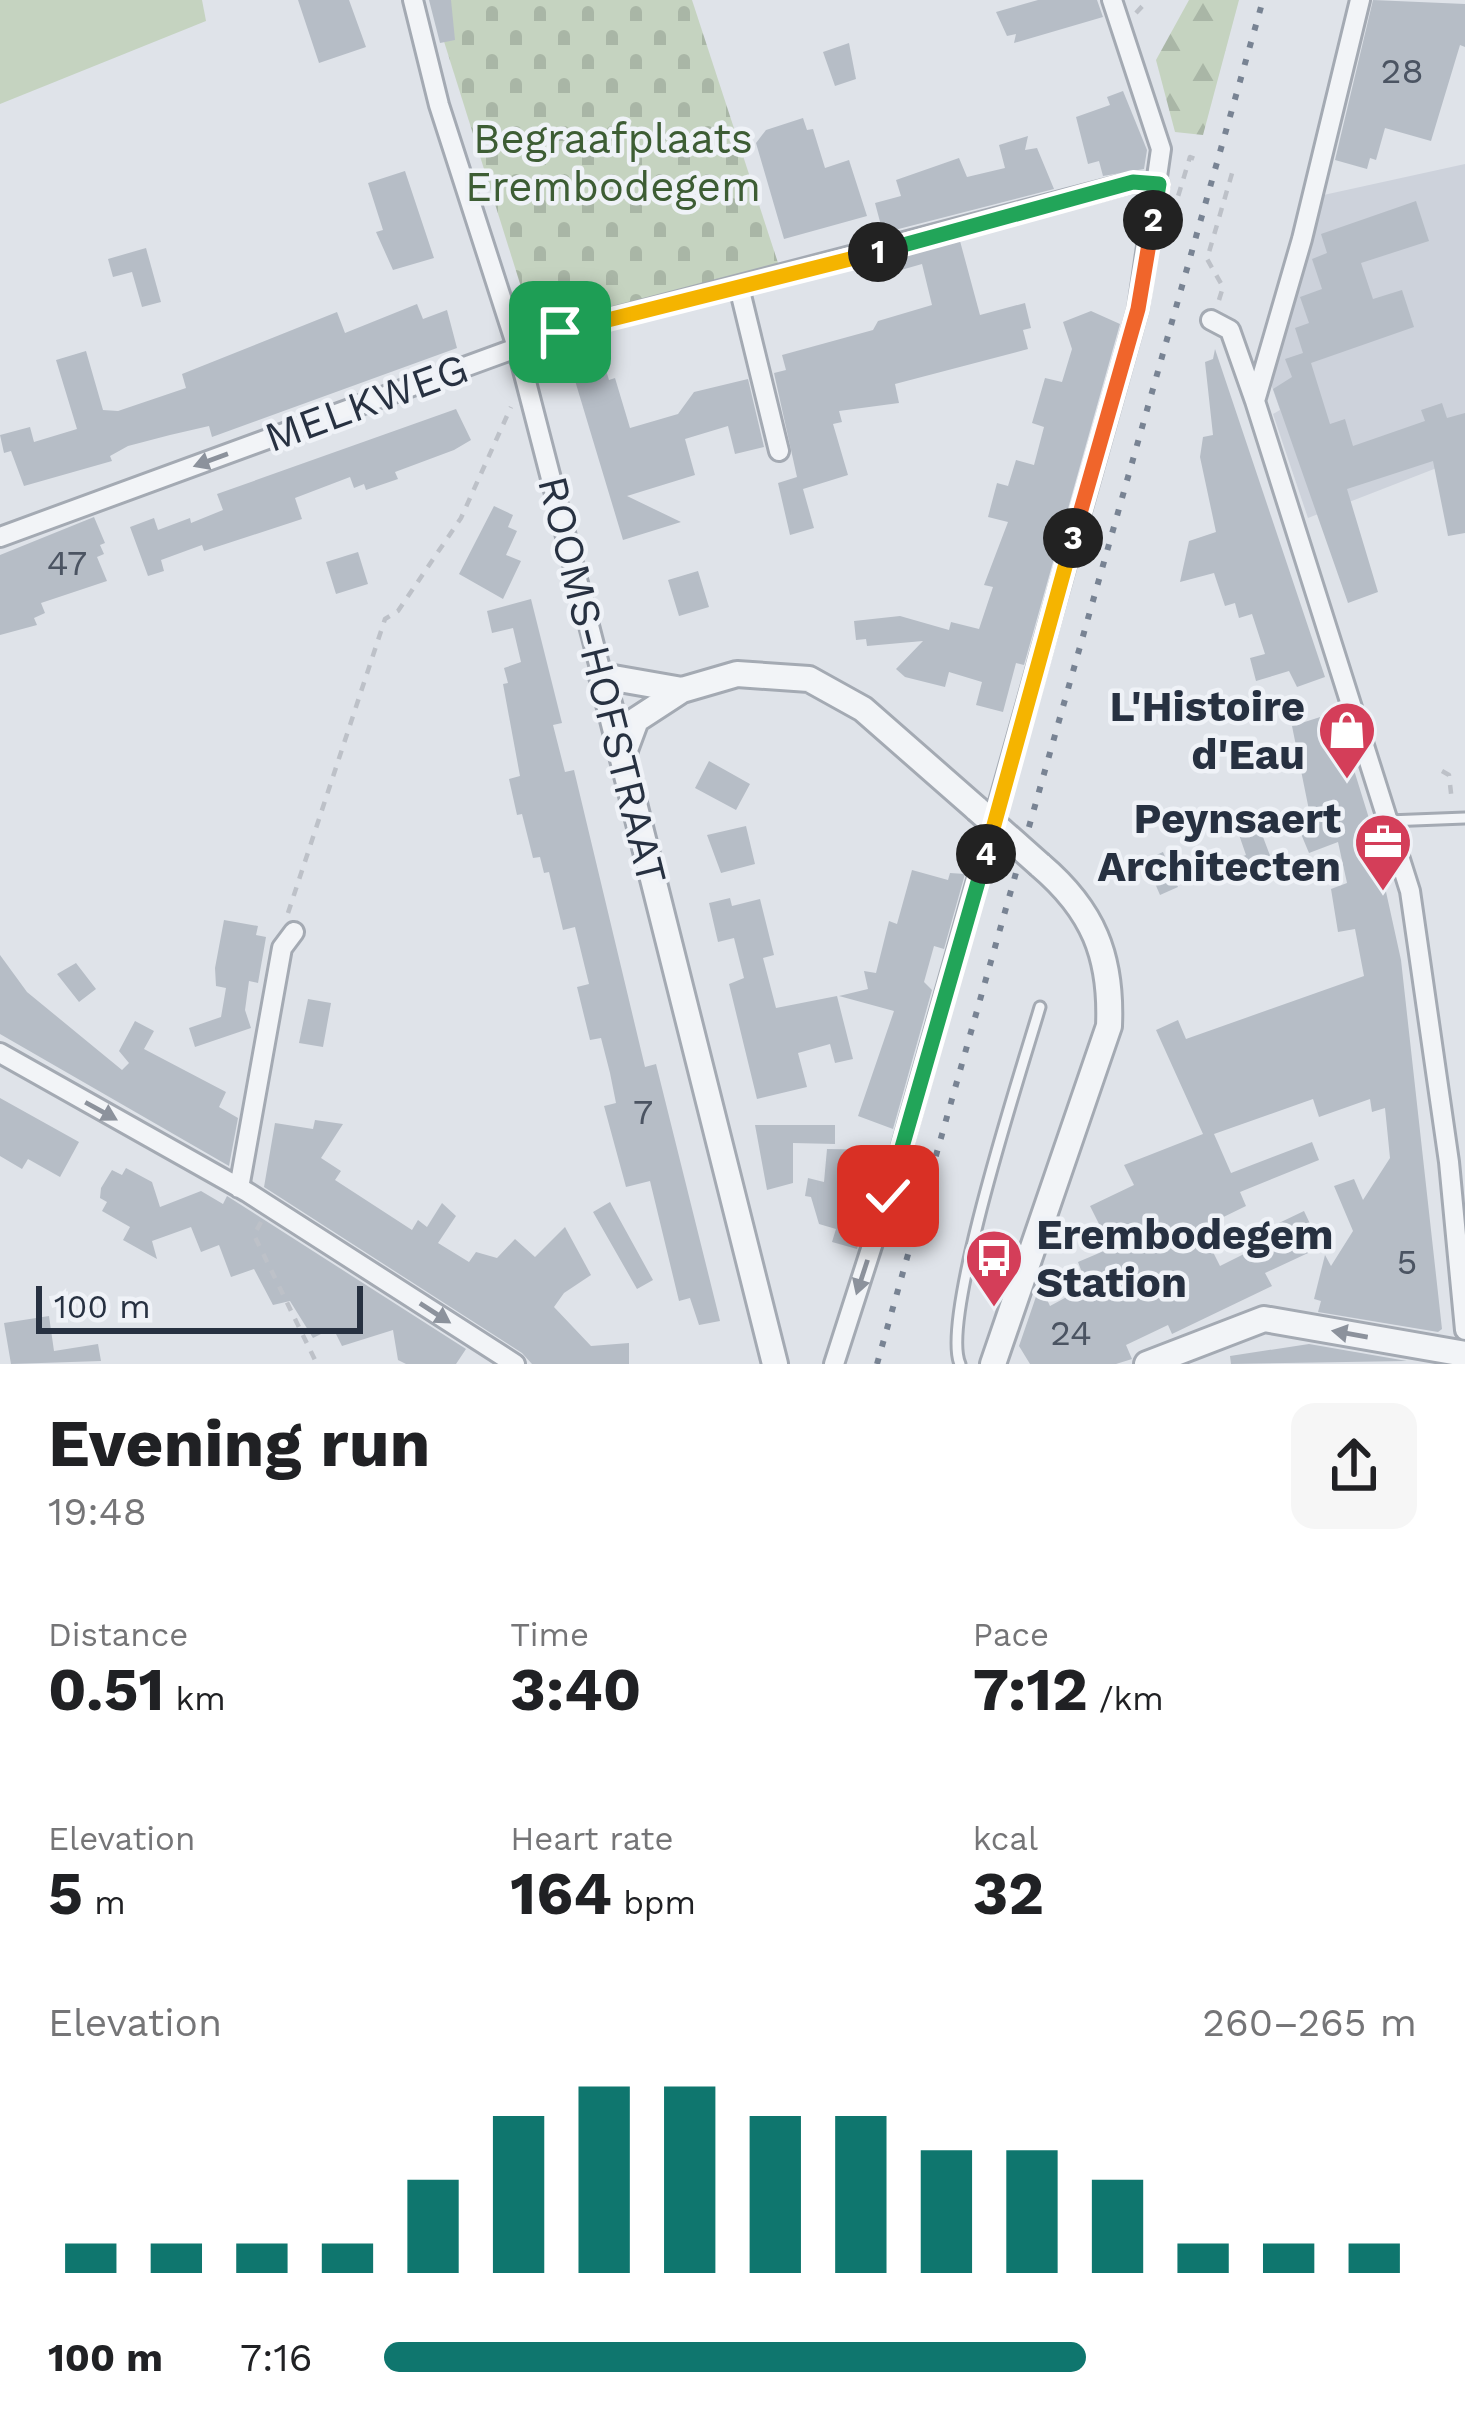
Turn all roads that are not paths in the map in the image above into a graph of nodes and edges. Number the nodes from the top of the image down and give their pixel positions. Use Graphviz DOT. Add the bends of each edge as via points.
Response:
graph roads {
  1 [pos="413,0"];
  2 [pos="1112,0"];
  3 [pos="1360,0"];
  4 [pos="1159,184"];
  5 [pos="739,287"];
  6 [pos="1211,320"];
  7 [pos="518,347"];
  8 [pos="1255,401"];
  9 [pos="779,451"];
  10 [pos="0,537"];
  11 [pos="602,676"];
  12 [pos="682,689"];
  13 [pos="622,756"];
  14 [pos="1459,818"];
  15 [pos="1388,821"];
  16 [pos="288,940"];
  17 [pos="1040,1007"];
  18 [pos="0,1053"];
  19 [pos="239,1188"];
  20 [pos="1465,1330"];
  21 [pos="1465,1354"];
  22 [pos="515,1364"];
  23 [pos="776,1364"];
  24 [pos="834,1364"];
  25 [pos="961,1364"];
  26 [pos="993,1364"];
  27 [pos="1147,1364"];
  1 -- 7 [label="street, ROOMS-HOFSTRAAT"];
  2 -- 4 [label="street" via="1159,133"];
  3 -- 8 [label="street"];
  4 -- 5 [label="street, MELKWEG" via="1133,182"];
  4 -- 24 [label="street, one-way" via="1138,309"];
  5 -- 7 [label="street, MELKWEG"];
  5 -- 9 [label="street"];
  6 -- 8 [label="street" via="1230,330"];
  7 -- 10 [label="street, MELKWEG, one-way"];
  7 -- 11 [label="street, ROOMS-HOFSTRAAT"];
  8 -- 15 [label="street"];
  11 -- 12 [label="street"];
  11 -- 13 [label="street, ROOMS-HOFSTRAAT"];
  12 -- 13 [label="street" via="636,720"];
  12 -- 26 [label="street, bridge" via="737,674 784,674 829,687 1066,887 1094,927 1109,970 1109,1026"];
  13 -- 23 [label="street, ROOMS-HOFSTRAAT"];
  14 -- 15 [label="lane"];
  15 -- 20 [label="street" via="1410,891"];
  16 -- 19 [label="street"];
  17 -- 25 [label="lane" via="971,1241 955,1346"];
  18 -- 19 [label="street, one-way"];
  19 -- 22 [label="street, one-way"];
  21 -- 27 [label="street, one-way" via="1264,1319"];
}
